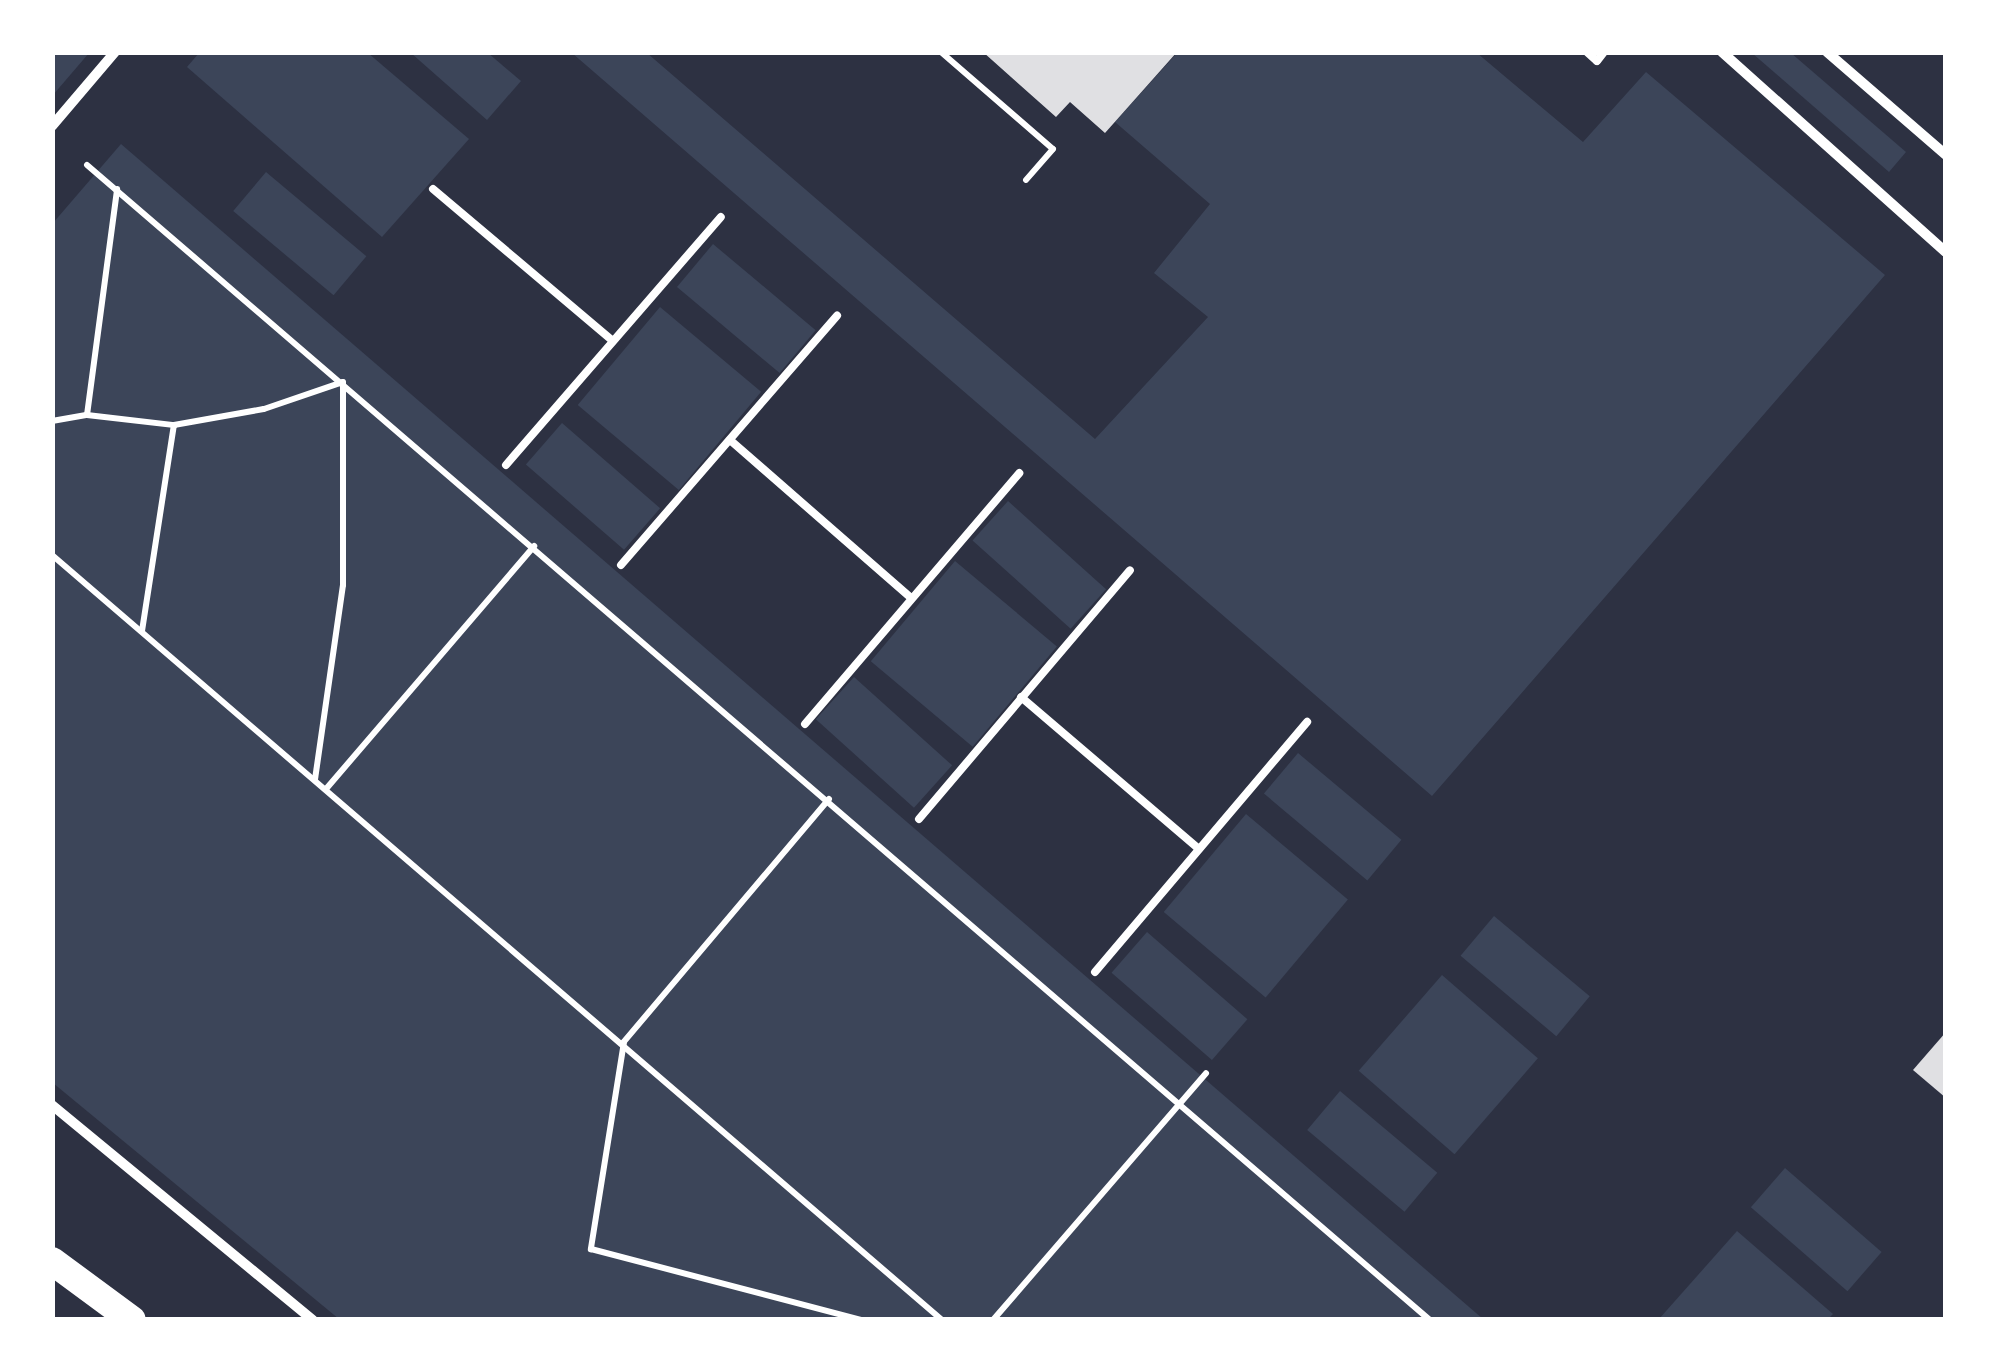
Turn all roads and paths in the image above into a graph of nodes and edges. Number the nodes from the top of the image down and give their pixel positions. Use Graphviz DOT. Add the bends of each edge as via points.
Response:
graph roads {
  1 [pos="115,52"];
  2 [pos="941,52"];
  3 [pos="1587,52"];
  4 [pos="1604,52"];
  5 [pos="1722,52"];
  6 [pos="1826,52"];
  7 [pos="52,126"];
  8 [pos="1946,155"];
  9 [pos="87,165"];
  10 [pos="1026,180"];
  11 [pos="118,188"];
  12 [pos="433,190"];
  13 [pos="721,216"];
  14 [pos="1946,252"];
  15 [pos="837,316"];
  16 [pos="612,340"];
  17 [pos="343,382"];
  18 [pos="87,415"];
  19 [pos="52,420"];
  20 [pos="174,424"];
  21 [pos="730,440"];
  22 [pos="506,465"];
  23 [pos="1019,473"];
  24 [pos="534,546"];
  25 [pos="52,556"];
  26 [pos="620,566"];
  27 [pos="1130,570"];
  28 [pos="912,598"];
  29 [pos="142,632"];
  30 [pos="1021,697"];
  31 [pos="1307,722"];
  32 [pos="805,724"];
  33 [pos="315,779"];
  34 [pos="326,789"];
  35 [pos="829,799"];
  36 [pos="918,819"];
  37 [pos="1199,848"];
  38 [pos="1095,972"];
  39 [pos="624,1042"];
  40 [pos="1206,1073"];
  41 [pos="1182,1101"];
  42 [pos="52,1106"];
  43 [pos="52,1261"];
  44 [pos="132,1320"];
  45 [pos="314,1320"];
  46 [pos="862,1320"];
  47 [pos="942,1320"];
  48 [pos="994,1320"];
  49 [pos="1430,1320"];
  1 -- 7 [label="street"];
  2 -- 10 [label="path" via="1054,149"];
  3 -- 4 [label="lane" via="1596,61"];
  5 -- 14 [label="street"];
  6 -- 8 [label="street"];
  9 -- 11 [label="path"];
  11 -- 17 [label="path"];
  11 -- 18 [label="path"];
  12 -- 16 [label="lane"];
  13 -- 16 [label="lane"];
  15 -- 21 [label="lane"];
  16 -- 22 [label="lane"];
  17 -- 20 [label="path" via="264,408"];
  17 -- 24 [label="path"];
  17 -- 33 [label="path" via="342,585"];
  18 -- 19 [label="path"];
  18 -- 20 [label="path"];
  20 -- 29 [label="path"];
  21 -- 26 [label="lane"];
  21 -- 28 [label="lane"];
  23 -- 28 [label="lane"];
  24 -- 34 [label="path"];
  24 -- 35 [label="path"];
  25 -- 29 [label="path"];
  27 -- 30 [label="lane"];
  28 -- 32 [label="lane"];
  29 -- 33 [label="path"];
  30 -- 36 [label="lane"];
  30 -- 37 [label="lane"];
  31 -- 37 [label="lane"];
  33 -- 34 [label="path"];
  34 -- 39 [label="path"];
  35 -- 39 [label="path"];
  35 -- 41 [label="path"];
  37 -- 38 [label="lane"];
  39 -- 46 [label="path" via="591,1250"];
  39 -- 47 [label="path"];
  40 -- 41 [label="path"];
  41 -- 48 [label="path"];
  41 -- 49 [label="path"];
  42 -- 45 [label="street"];
  43 -- 44 [label="highway"];
}
